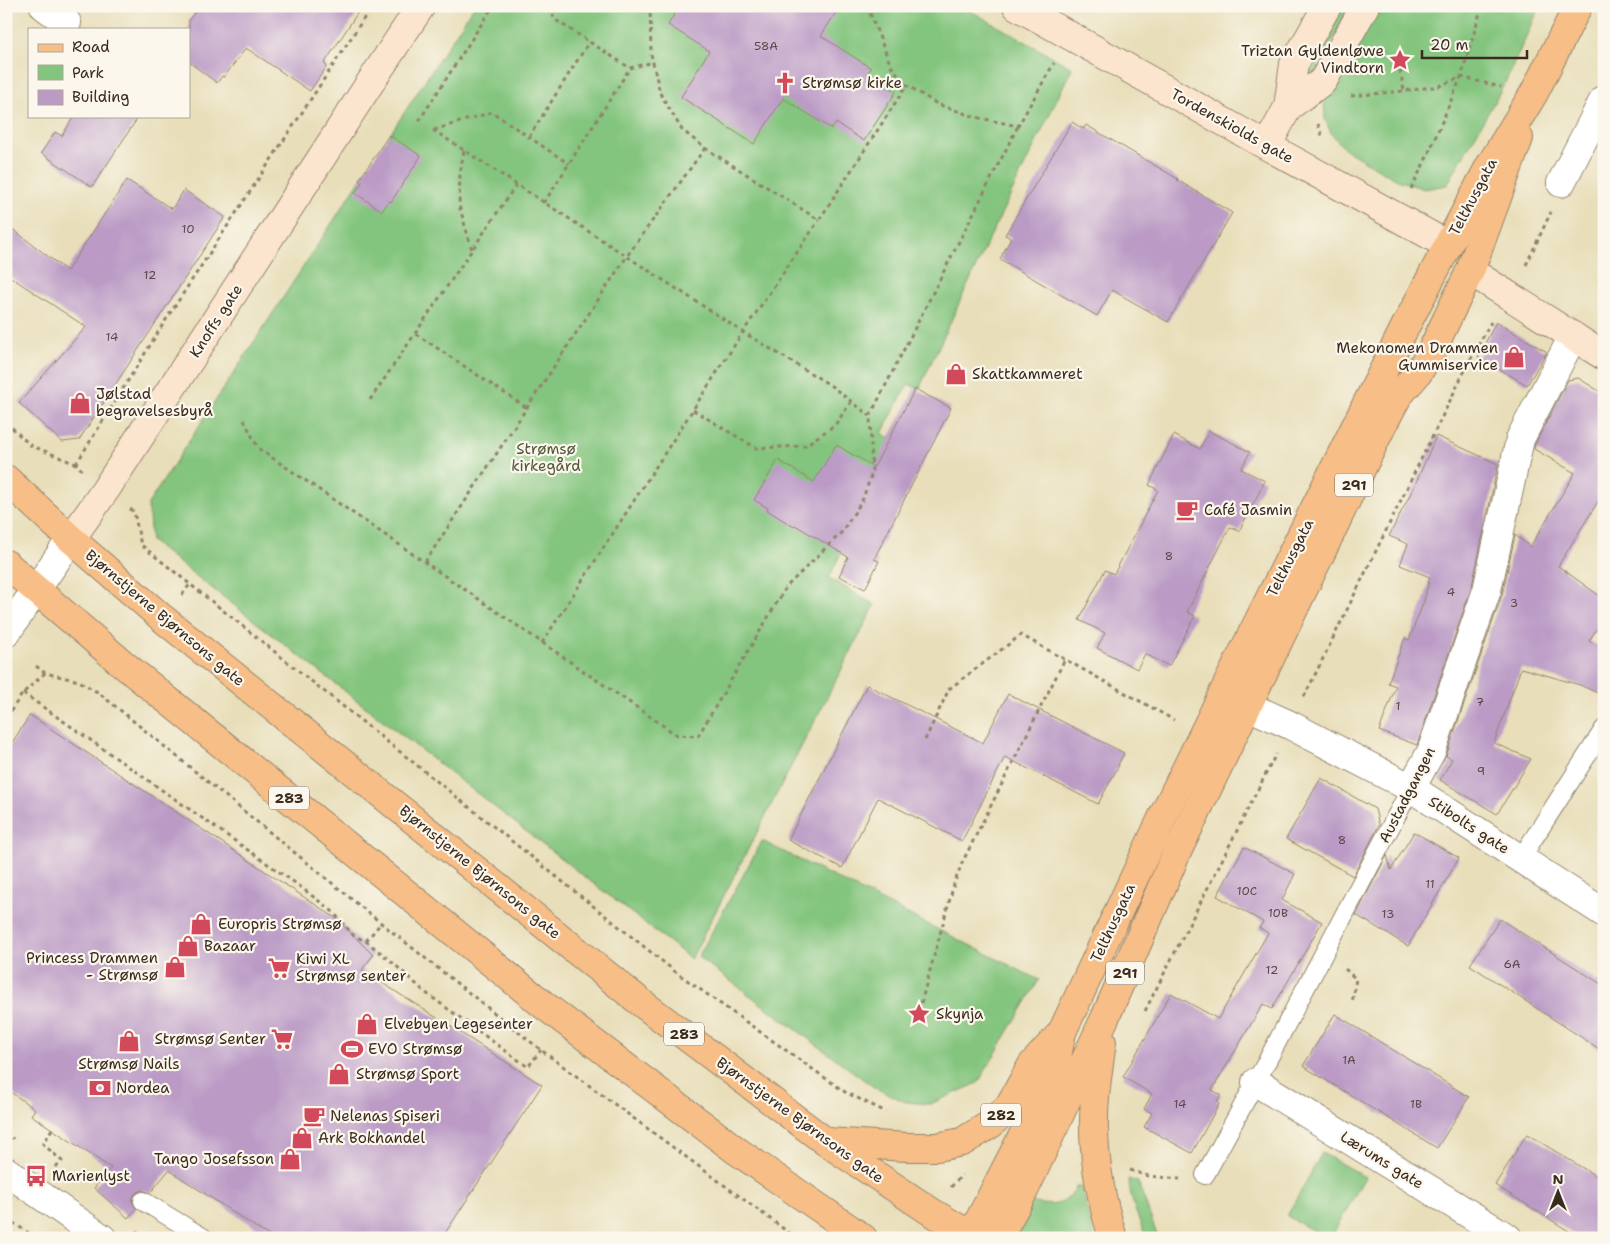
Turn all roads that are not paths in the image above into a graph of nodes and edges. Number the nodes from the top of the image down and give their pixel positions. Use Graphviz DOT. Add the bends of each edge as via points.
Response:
graph roads {
  1 [pos="44,6"];
  2 [pos="421,6"];
  3 [pos="1017,6"];
  4 [pos="1327,6"];
  5 [pos="1365,6"];
  6 [pos="1578,6"];
  7 [pos="67,23"];
  8 [pos="1521,91"];
  9 [pos="1604,99"];
  10 [pos="1288,107"];
  11 [pos="1267,146"];
  12 [pos="1561,183"];
  13 [pos="1448,245"];
  14 [pos="1470,271"];
  15 [pos="1573,336"];
  16 [pos="1604,356"];
  17 [pos="6,479"];
  18 [pos="71,539"];
  19 [pos="6,564"];
  20 [pos="35,590"];
  21 [pos="6,633"];
  22 [pos="1248,706"];
  23 [pos="1604,729"];
  24 [pos="1411,788"];
  25 [pos="1521,858"];
  26 [pos="1604,913"];
  27 [pos="1105,1018"];
  28 [pos="1062,1032"];
  29 [pos="1256,1082"];
  30 [pos="826,1142"];
  31 [pos="6,1171"];
  32 [pos="1205,1174"];
  33 [pos="143,1201"];
  34 [pos="972,1237"];
  35 [pos="102,1238"];
  36 [pos="204,1238"];
  37 [pos="863,1238"];
  38 [pos="998,1238"];
  39 [pos="1114,1238"];
  40 [pos="1508,1238"];
  1 -- 7 [label="street"];
  2 -- 18 [label="main road, Knoffs gate"];
  3 -- 11 [label="main road, Tordenskiolds gate"];
  4 -- 10 [label="main road" via="1294,64"];
  5 -- 10 [label="main road" via="1323,81"];
  6 -- 8 [label="main road, Telthusgata / 291"];
  8 -- 13 [label="main road, Telthusgata / 291" via="1489,166"];
  8 -- 14 [label="main road, Telthusgata / 291" via="1507,174"];
  9 -- 12 [label="street"];
  10 -- 11 [label="main road"];
  11 -- 13 [label="main road, Tordenskiolds gate"];
  13 -- 28 [label="main road, Telthusgata / 291" via="1252,634"];
  14 -- 15 [label="main road"];
  14 -- 22 [label="main road, Telthusgata / 291" via="1433,348 1398,396 1383,424"];
  15 -- 16 [label="main road"];
  15 -- 24 [label="street, Austadgangen" via="1520,439 1487,590 1431,752"];
  17 -- 18 [label="main road, Bjørnstjerne Bjørnsons gate / 283"];
  18 -- 20 [label="street, Knoffs gate"];
  18 -- 30 [label="main road, Bjørnstjerne Bjørnsons gate / 283" via="179,632 632,994"];
  19 -- 20 [label="main road, 283"];
  20 -- 21 [label="street, Knoffs gate"];
  20 -- 37 [label="main road, 283" via="545,1006 737,1151"];
  22 -- 24 [label="street, Stibolts gate"];
  22 -- 27 [label="main road, Telthusgata / 291" via="1177,852"];
  23 -- 25 [label="lane"];
  24 -- 25 [label="street, Stibolts gate"];
  24 -- 29 [label="lane, Austadgangen"];
  25 -- 26 [label="street, Stibolts gate"];
  27 -- 38 [label="main road, Telthusgata / 291" via="1024,1191"];
  27 -- 39 [label="main road, Telthusgata / 291" via="1094,1131 1100,1188"];
  28 -- 30 [label="main road, Telthusgata / 282" via="1032,1065 1009,1106 991,1124 962,1142 936,1147"];
  28 -- 34 [label="main road, Telthusgata / 291" via="1053,1077"];
  29 -- 32 [label="lane, Austadgangen"];
  29 -- 40 [label="street, Lærums gate"];
  30 -- 34 [label="main road, Bjørnstjerne Bjørnsons gate / 283"];
  31 -- 35 [label="street"];
  33 -- 36 [label="lane"];
}
